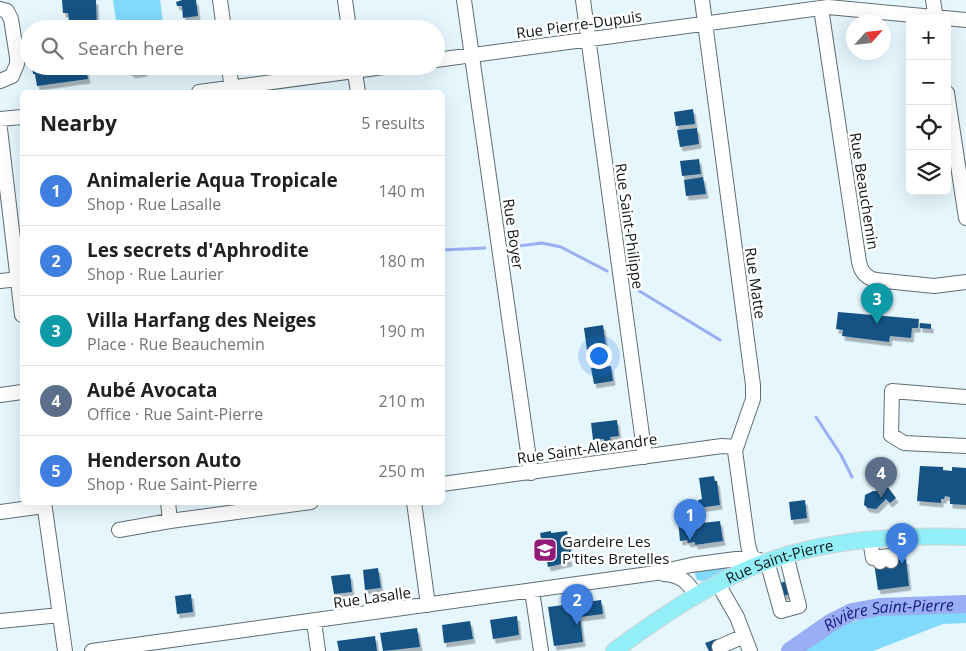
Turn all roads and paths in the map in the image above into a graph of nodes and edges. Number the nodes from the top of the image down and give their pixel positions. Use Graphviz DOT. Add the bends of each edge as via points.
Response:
graph roads {
  1 [pos="220,0"];
  2 [pos="345,0"];
  3 [pos="464,0"];
  4 [pos="583,0"];
  5 [pos="702,0"];
  6 [pos="933,0"];
  7 [pos="821,8"];
  8 [pos="3,10"];
  9 [pos="909,15"];
  10 [pos="936,15"];
  11 [pos="951,19"];
  12 [pos="223,20"];
  13 [pos="348,20"];
  14 [pos="966,20"];
  15 [pos="706,24"];
  16 [pos="589,40"];
  17 [pos="472,55"];
  18 [pos="445,59"];
  19 [pos="230,75"];
  20 [pos="319,75"];
  21 [pos="355,75"];
  22 [pos="0,81"];
  23 [pos="232,90"];
  24 [pos="358,90"];
  25 [pos="950,105"];
  26 [pos="20,117"];
  27 [pos="0,119"];
  28 [pos="0,129"];
  29 [pos="961,150"];
  30 [pos="2,158"];
  31 [pos="966,218"];
  32 [pos="19,279"];
  33 [pos="0,281"];
  34 [pos="966,282"];
  35 [pos="20,291"];
  36 [pos="20,392"];
  37 [pos="0,394"];
  38 [pos="966,397"];
  39 [pos="966,446"];
  40 [pos="736,447"];
  41 [pos="645,457"];
  42 [pos="531,473"];
  43 [pos="445,484"];
  44 [pos="38,505"];
  45 [pos="44,505"];
  46 [pos="168,505"];
  47 [pos="281,505"];
  48 [pos="414,505"];
  49 [pos="0,512"];
  50 [pos="170,521"];
  51 [pos="119,530"];
  52 [pos="966,537"];
  53 [pos="870,540"];
  54 [pos="786,555"];
  55 [pos="884,560"];
  56 [pos="759,562"];
  57 [pos="656,573"];
  58 [pos="718,584"];
  59 [pos="532,591"];
  60 [pos="696,596"];
  61 [pos="428,606"];
  62 [pos="60,615"];
  63 [pos="0,621"];
  64 [pos="314,621"];
  65 [pos="744,636"];
  66 [pos="719,646"];
  67 [pos="65,651"];
  68 [pos="92,651"];
  69 [pos="318,651"];
  70 [pos="541,651"];
  71 [pos="614,651"];
  72 [pos="750,651"];
  1 -- 12 [label="street"];
  2 -- 13 [label="street"];
  3 -- 17 [label="street, Rue Boyer"];
  4 -- 16 [label="street, Rue Saint-Philippe"];
  5 -- 15 [label="street, Rue Matte"];
  6 -- 10 [label="street"];
  7 -- 9 [label="street, Rue Pierre-Dupuis"];
  7 -- 15 [label="street, Rue Pierre-Dupuis"];
  7 -- 34 [label="street, Rue Beauchemin" via="862,271 876,280 934,286"];
  8 -- 22 [label="street" via="11,19 17,64 12,76"];
  11 -- 14 [label="street, Rue Pierre-Dupuis"];
  15 -- 16 [label="street, Rue Pierre-Dupuis"];
  15 -- 40 [label="street, Rue Matte" via="754,393"];
  16 -- 17 [label="street, Rue Pierre-Dupuis"];
  16 -- 41 [label="street, Rue Saint-Philippe"];
  17 -- 18 [label="street, Rue Pierre-Dupuis"];
  17 -- 42 [label="street, Rue Boyer"];
  19 -- 23 [label="street"];
  20 -- 23 [label="street"];
  21 -- 24 [label="street"];
  25 -- 29 [label="street"];
  26 -- 27 [label="street"];
  28 -- 30 [label="street"];
  29 -- 31 [label="street"];
  30 -- 32 [label="street"];
  32 -- 33 [label="street"];
  32 -- 35 [label="street"];
  36 -- 37 [label="street"];
  38 -- 39 [label="street" via="892,390 891,435 904,443"];
  40 -- 41 [label="street, Rue Saint-Alexandre"];
  40 -- 56 [label="street, Rue Matte" via="735,457"];
  41 -- 42 [label="street, Rue Saint-Alexandre"];
  42 -- 43 [label="street, Rue Saint-Alexandre"];
  44 -- 49 [label="street"];
  45 -- 62 [label="street"];
  46 -- 50 [label="street"];
  47 -- 50 [label="street"];
  48 -- 61 [label="street"];
  50 -- 51 [label="street"];
  52 -- 53 [label="main road, Rue Saint-Pierre"];
  53 -- 54 [label="main road, Rue Saint-Pierre"];
  53 -- 55 [label="street" via="873,558"];
  54 -- 56 [label="main road, Rue Saint-Pierre"];
  54 -- 56 [label="street, Rue Matte" via="799,606 781,611"];
  56 -- 57 [label="street, Rue Lasalle" via="691,565"];
  56 -- 58 [label="main road, Rue Saint-Pierre"];
  57 -- 59 [label="street, Rue Lasalle"];
  57 -- 60 [label="street, Rue Lasalle" via="684,579"];
  58 -- 60 [label="main road, Rue Saint-Pierre"];
  58 -- 65 [label="street"];
  59 -- 61 [label="street, Rue Lasalle"];
  59 -- 70 [label="street"];
  60 -- 71 [label="main road, Rue Saint-Pierre"];
  61 -- 64 [label="street, Rue Lasalle"];
  62 -- 63 [label="street"];
  62 -- 67 [label="street"];
  64 -- 68 [label="street, Rue Lasalle"];
  64 -- 69 [label="street"];
  65 -- 66 [label="street"];
  65 -- 72 [label="street"];
}
